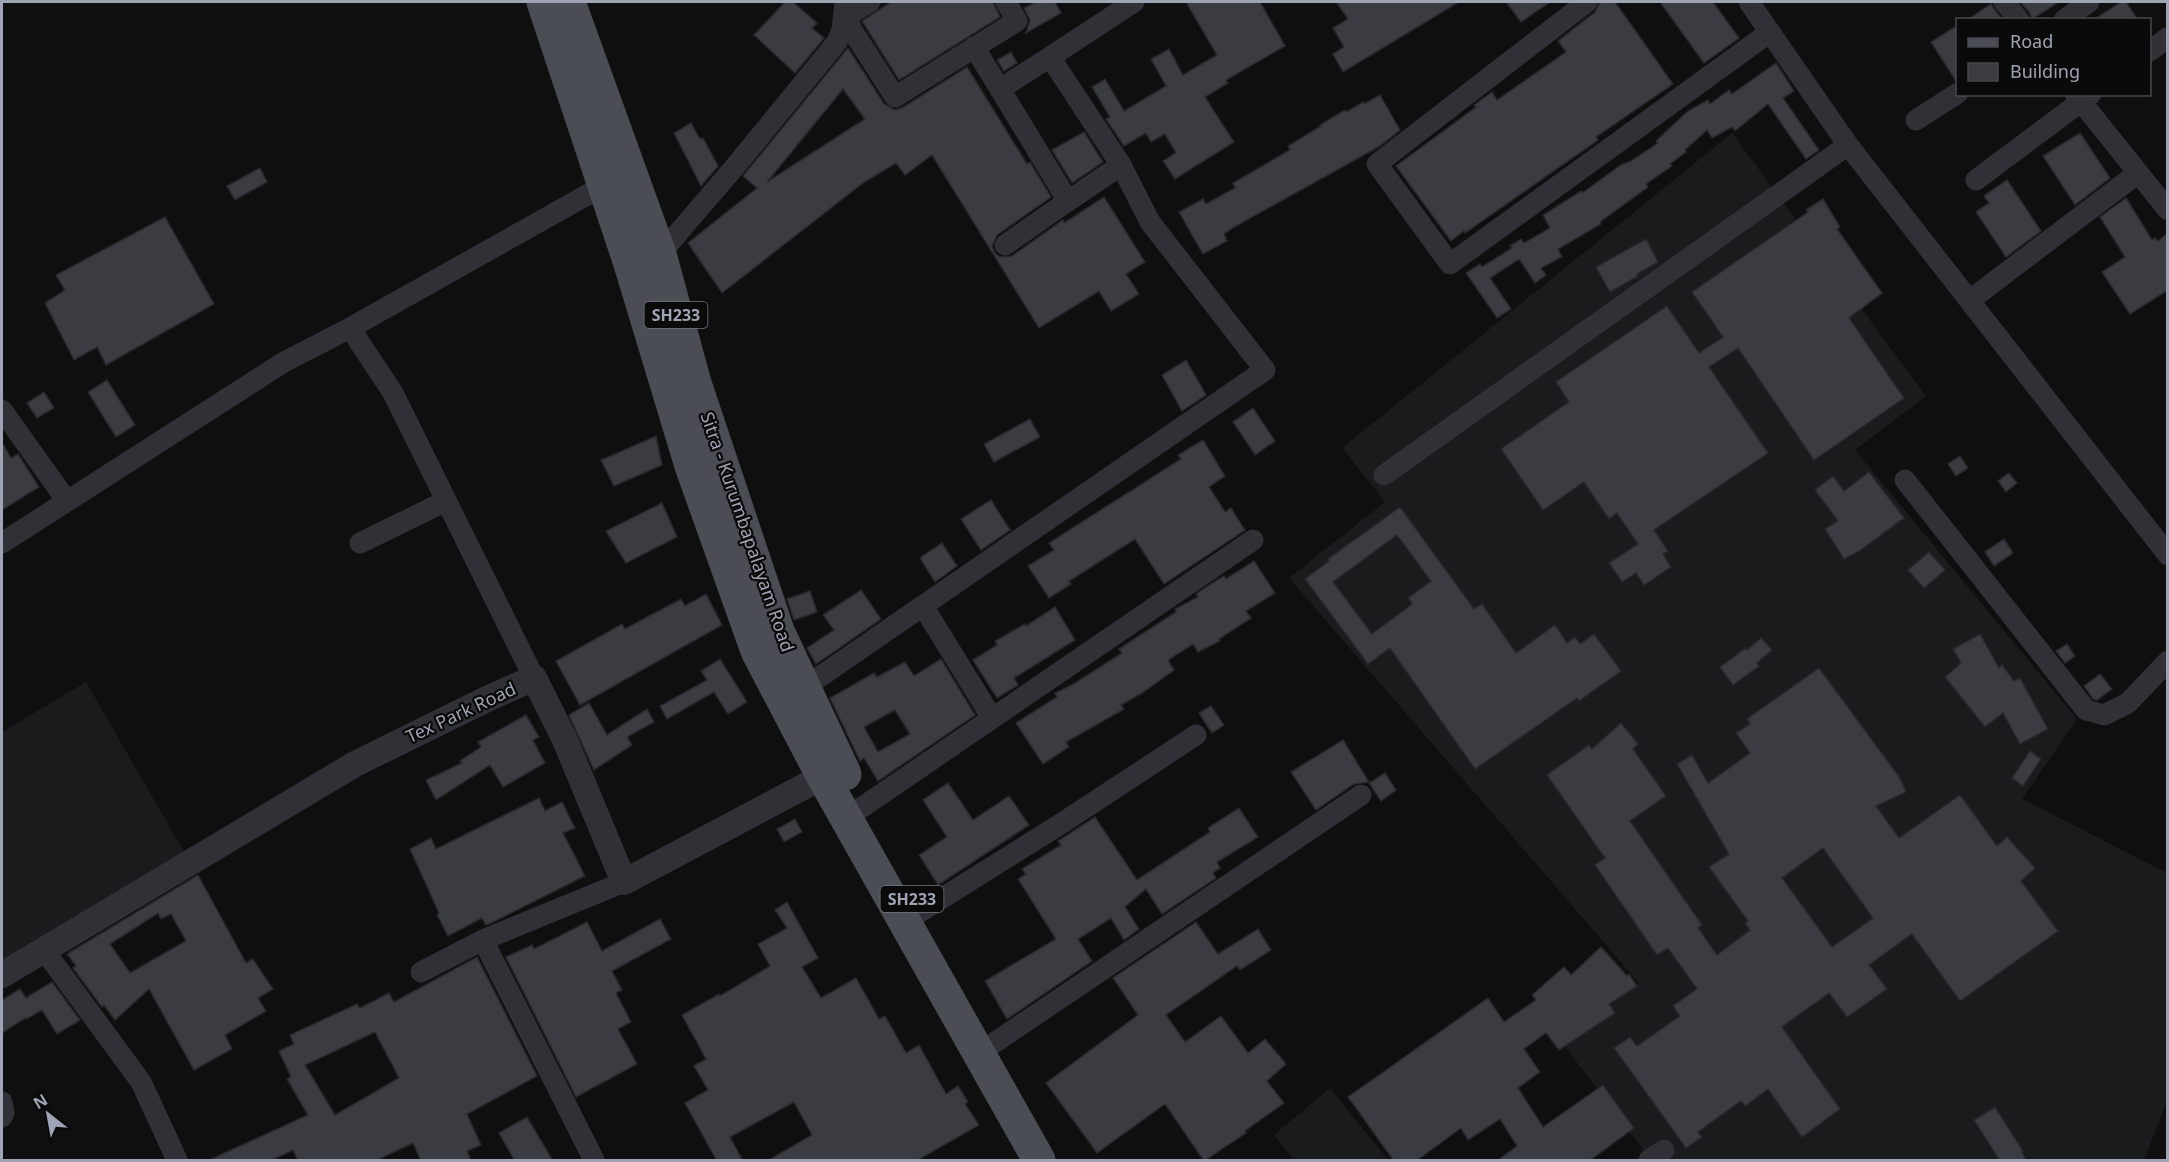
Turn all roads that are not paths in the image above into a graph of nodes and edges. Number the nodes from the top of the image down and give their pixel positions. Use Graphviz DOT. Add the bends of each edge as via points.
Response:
graph roads {
  1 [pos="543,2"];
  2 [pos="569,2"];
  3 [pos="845,2"];
  4 [pos="870,2"];
  5 [pos="1006,2"];
  6 [pos="1134,2"];
  7 [pos="1587,2"];
  8 [pos="1749,2"];
  9 [pos="2004,2"];
  10 [pos="2089,2"];
  11 [pos="2017,18"];
  12 [pos="2067,18"];
  13 [pos="1770,32"];
  14 [pos="2167,38"];
  15 [pos="974,47"];
  16 [pos="2151,50"];
  17 [pos="1050,57"];
  18 [pos="1000,89"];
  19 [pos="1956,94"];
  20 [pos="2082,97"];
  21 [pos="1916,120"];
  22 [pos="1848,145"];
  23 [pos="1121,165"];
  24 [pos="2138,173"];
  25 [pos="1976,180"];
  26 [pos="603,186"];
  27 [pos="1068,201"];
  28 [pos="2168,210"];
  29 [pos="1005,245"];
  30 [pos="660,254"];
  31 [pos="1970,300"];
  32 [pos="350,328"];
  33 [pos="2,410"];
  34 [pos="1384,475"];
  35 [pos="1905,480"];
  36 [pos="67,501"];
  37 [pos="446,501"];
  38 [pos="1253,540"];
  39 [pos="2,543"];
  40 [pos="360,543"];
  41 [pos="2168,555"];
  42 [pos="923,606"];
  43 [pos="2168,661"];
  44 [pos="534,678"];
  45 [pos="805,687"];
  46 [pos="992,718"];
  47 [pos="1196,735"];
  48 [pos="832,772"];
  49 [pos="1361,795"];
  50 [pos="861,808"];
  51 [pos="624,882"];
  52 [pos="920,912"];
  53 [pos="483,940"];
  54 [pos="44,950"];
  55 [pos="421,972"];
  56 [pos="2,975"];
  57 [pos="994,1043"];
  58 [pos="2,1102"];
  59 [pos="2,1118"];
  60 [pos="177,1161"];
  61 [pos="594,1161"];
  62 [pos="1039,1161"];
  63 [pos="1061,1161"];
  1 -- 26 [label="main road"];
  2 -- 30 [label="main road, Sitra - Kurumbapalayam Road / SH233"];
  3 -- 30 [label="street" via="837,42"];
  4 -- 15 [label="street" via="847,18 895,97"];
  5 -- 15 [label="street" via="1017,21"];
  6 -- 17 [label="street"];
  7 -- 13 [label="street" via="1377,164 1450,264"];
  8 -- 13 [label="street"];
  9 -- 11 [label="street"];
  10 -- 12 [label="street"];
  13 -- 22 [label="street"];
  14 -- 16 [label="street"];
  15 -- 18 [label="street"];
  17 -- 18 [label="street"];
  17 -- 23 [label="street"];
  18 -- 27 [label="street"];
  19 -- 21 [label="street"];
  20 -- 24 [label="street"];
  20 -- 25 [label="street"];
  22 -- 31 [label="street"];
  22 -- 34 [label="street"];
  23 -- 27 [label="street"];
  23 -- 42 [label="street" via="1150,222 1265,370"];
  24 -- 28 [label="street"];
  24 -- 31 [label="street"];
  26 -- 32 [label="street"];
  26 -- 48 [label="main road" via="691,466 757,651"];
  27 -- 29 [label="street"];
  30 -- 45 [label="main road, Sitra - Kurumbapalayam Road / SH233" via="702,405 778,631"];
  31 -- 41 [label="street"];
  32 -- 36 [label="street" via="284,362"];
  32 -- 37 [label="street" via="393,393"];
  33 -- 36 [label="street"];
  35 -- 43 [label="street" via="2086,710 2104,716 2128,703"];
  36 -- 39 [label="street"];
  37 -- 40 [label="street"];
  37 -- 44 [label="street"];
  38 -- 46 [label="street"];
  42 -- 45 [label="street"];
  42 -- 46 [label="street"];
  44 -- 51 [label="street, Tex Park Road"];
  44 -- 54 [label="street, Tex Park Road" via="355,764"];
  45 -- 48 [label="main road, Sitra - Kurumbapalayam Road / SH233"];
  46 -- 50 [label="street"];
  47 -- 52 [label="street"];
  48 -- 50 [label="main road, Sitra - Kurumbapalayam Road / SH233"];
  48 -- 51 [label="street"];
  48 -- 62 [label="main road, Sitra - Kurumbapalayam Road / SH233"];
  49 -- 57 [label="street"];
  50 -- 52 [label="main road, Sitra - Kurumbapalayam Road / SH233"];
  51 -- 53 [label="street"];
  52 -- 57 [label="main road, Sitra - Kurumbapalayam Road / SH233"];
  53 -- 55 [label="street"];
  53 -- 61 [label="street"];
  54 -- 56 [label="street, Tex Park Road"];
  54 -- 60 [label="street" via="141,1082"];
  57 -- 63 [label="main road, Sitra - Kurumbapalayam Road / SH233"];
  58 -- 59 [label="street"];
}
